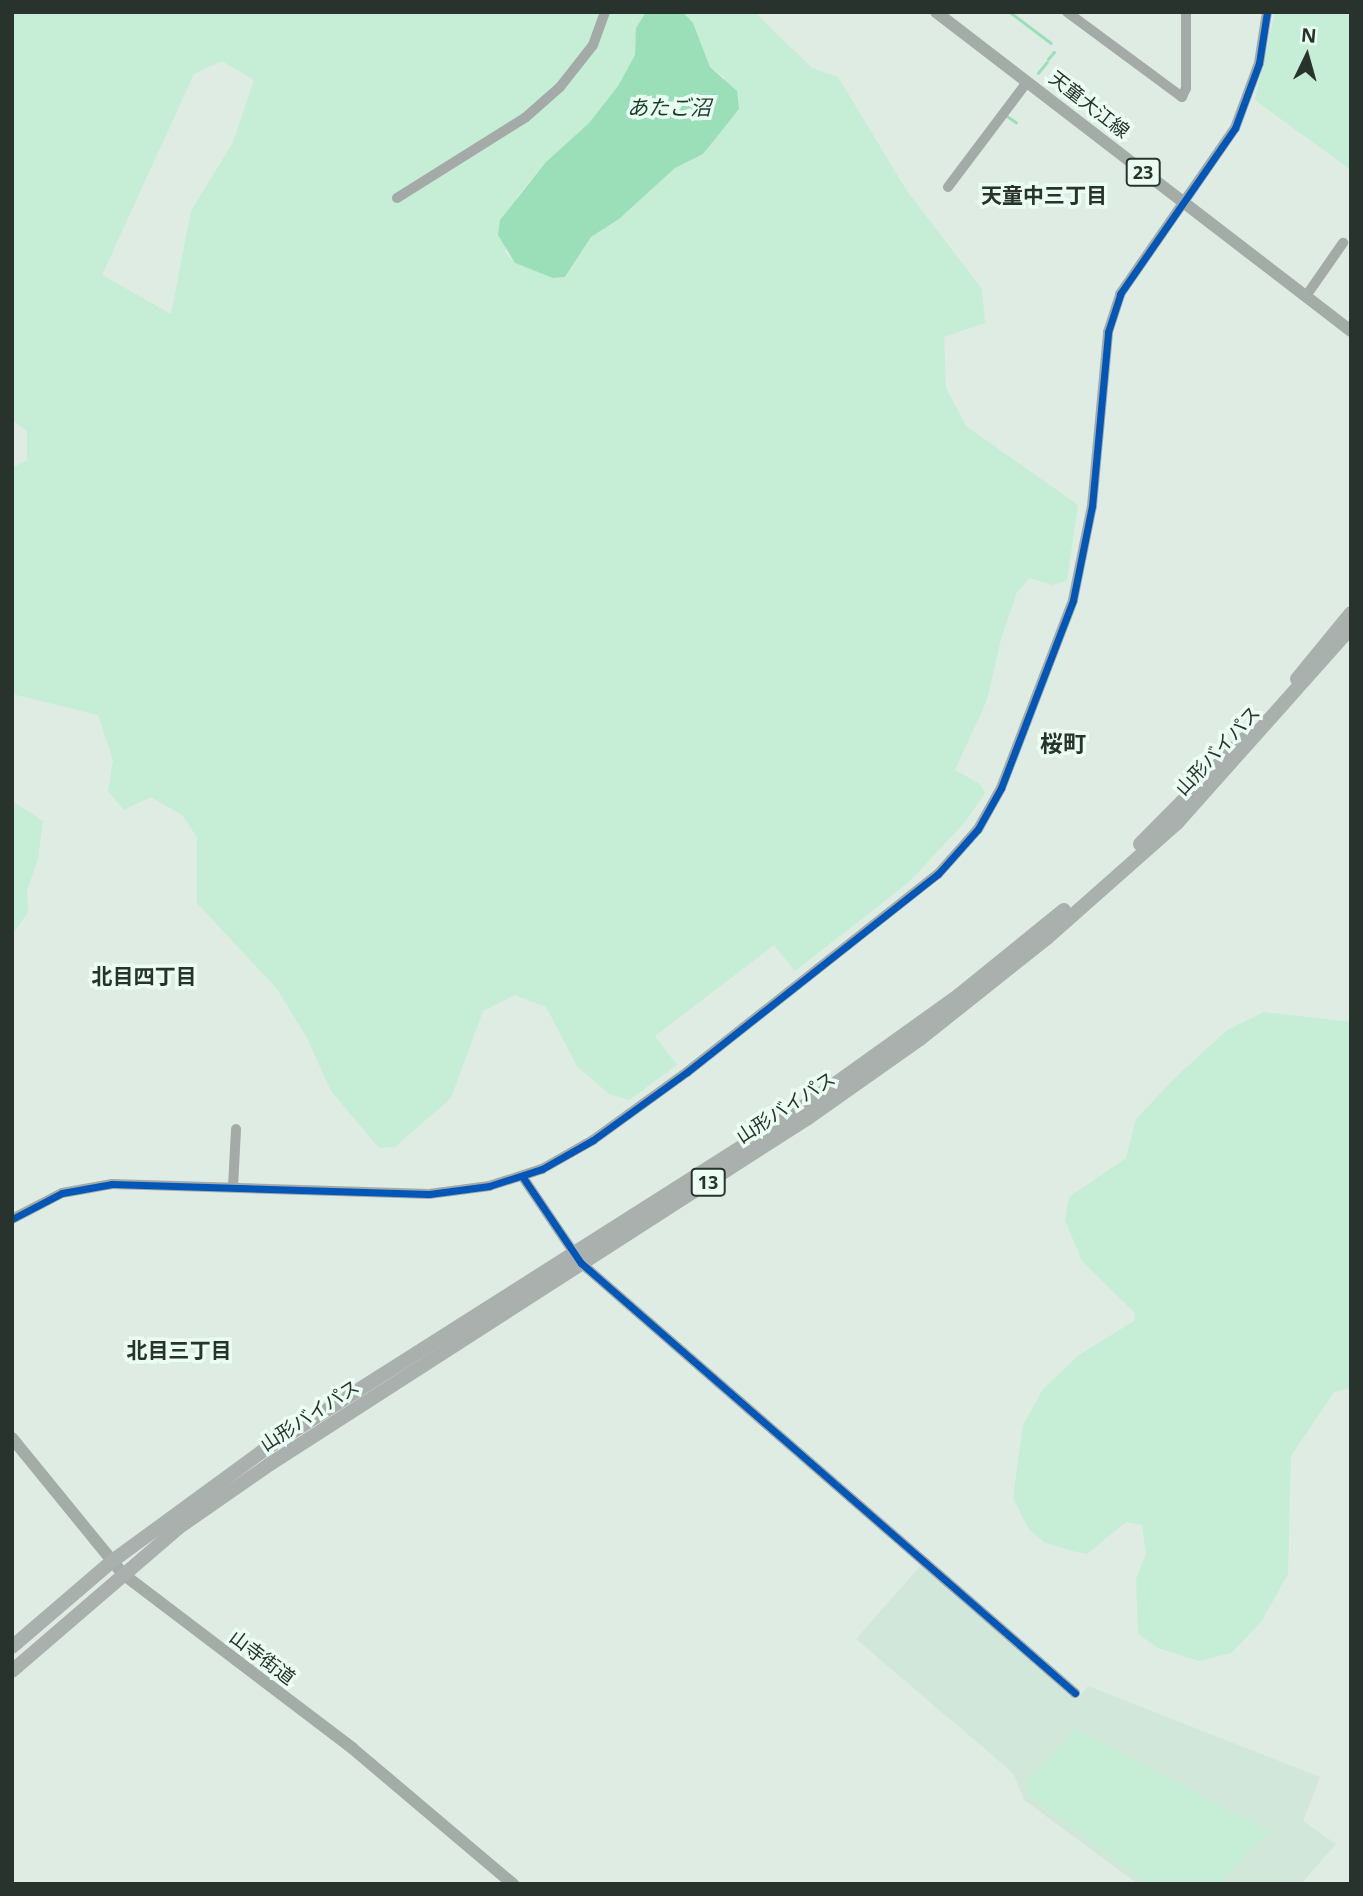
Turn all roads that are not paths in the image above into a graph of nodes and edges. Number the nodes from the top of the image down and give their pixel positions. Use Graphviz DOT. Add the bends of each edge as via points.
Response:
graph roads {
  1 [pos="605,12"];
  2 [pos="936,12"];
  3 [pos="1067,12"];
  4 [pos="1186,12"];
  5 [pos="1267,12"];
  6 [pos="1027,82"];
  7 [pos="947,187"];
  8 [pos="397,198"];
  9 [pos="1185,203"];
  10 [pos="1343,243"];
  11 [pos="1306,296"];
  12 [pos="1351,331"];
  13 [pos="1351,613"];
  14 [pos="1351,628"];
  15 [pos="236,1129"];
  16 [pos="522,1176"];
  17 [pos="233,1187"];
  18 [pos="12,1220"];
  19 [pos="576,1258"];
  20 [pos="12,1438"];
  21 [pos="111,1562"];
  22 [pos="123,1574"];
  23 [pos="12,1647"];
  24 [pos="12,1671"];
  25 [pos="1075,1693"];
  26 [pos="513,1884"];
  1 -- 8 [label="street" via="593,45 560,87 526,117"];
  2 -- 6 [label="main road, 天童大江線 / 23"];
  3 -- 4 [label="street" via="1180,97 1186,88"];
  5 -- 9 [label="street" via="1255,76 1235,128"];
  6 -- 7 [label="street"];
  6 -- 9 [label="main road, 天童大江線 / 23"];
  9 -- 11 [label="main road, 天童大江線 / 23"];
  9 -- 16 [label="street" via="1130,273 1113,314 1081,575 1010,767 978,829 938,874 800,986 593,1140"];
  10 -- 11 [label="street"];
  11 -- 12 [label="main road, 天童大江線 / 23"];
  13 -- 19 [label="highway, 山形バイパス / 13" via="1218,767 1119,864 1043,928 793,1114"];
  14 -- 19 [label="highway, 山形バイパス / 13" via="1186,813 1047,938 866,1079"];
  15 -- 17 [label="street"];
  16 -- 17 [label="street" via="474,1189 429,1194"];
  16 -- 19 [label="street"];
  17 -- 18 [label="street" via="136,1183 85,1187 42,1201"];
  19 -- 21 [label="highway, 山形バイパス / 13" via="267,1448"];
  19 -- 22 [label="highway, 山形バイパス / 13" via="270,1464"];
  19 -- 25 [label="street"];
  20 -- 21 [label="main road, 山寺街道"];
  21 -- 22 [label="main road, 山寺街道"];
  21 -- 23 [label="highway, 山形バイパス / 13"];
  22 -- 24 [label="highway, 山形バイパス / 13"];
  22 -- 26 [label="main road, 山寺街道" via="352,1748"];
}
